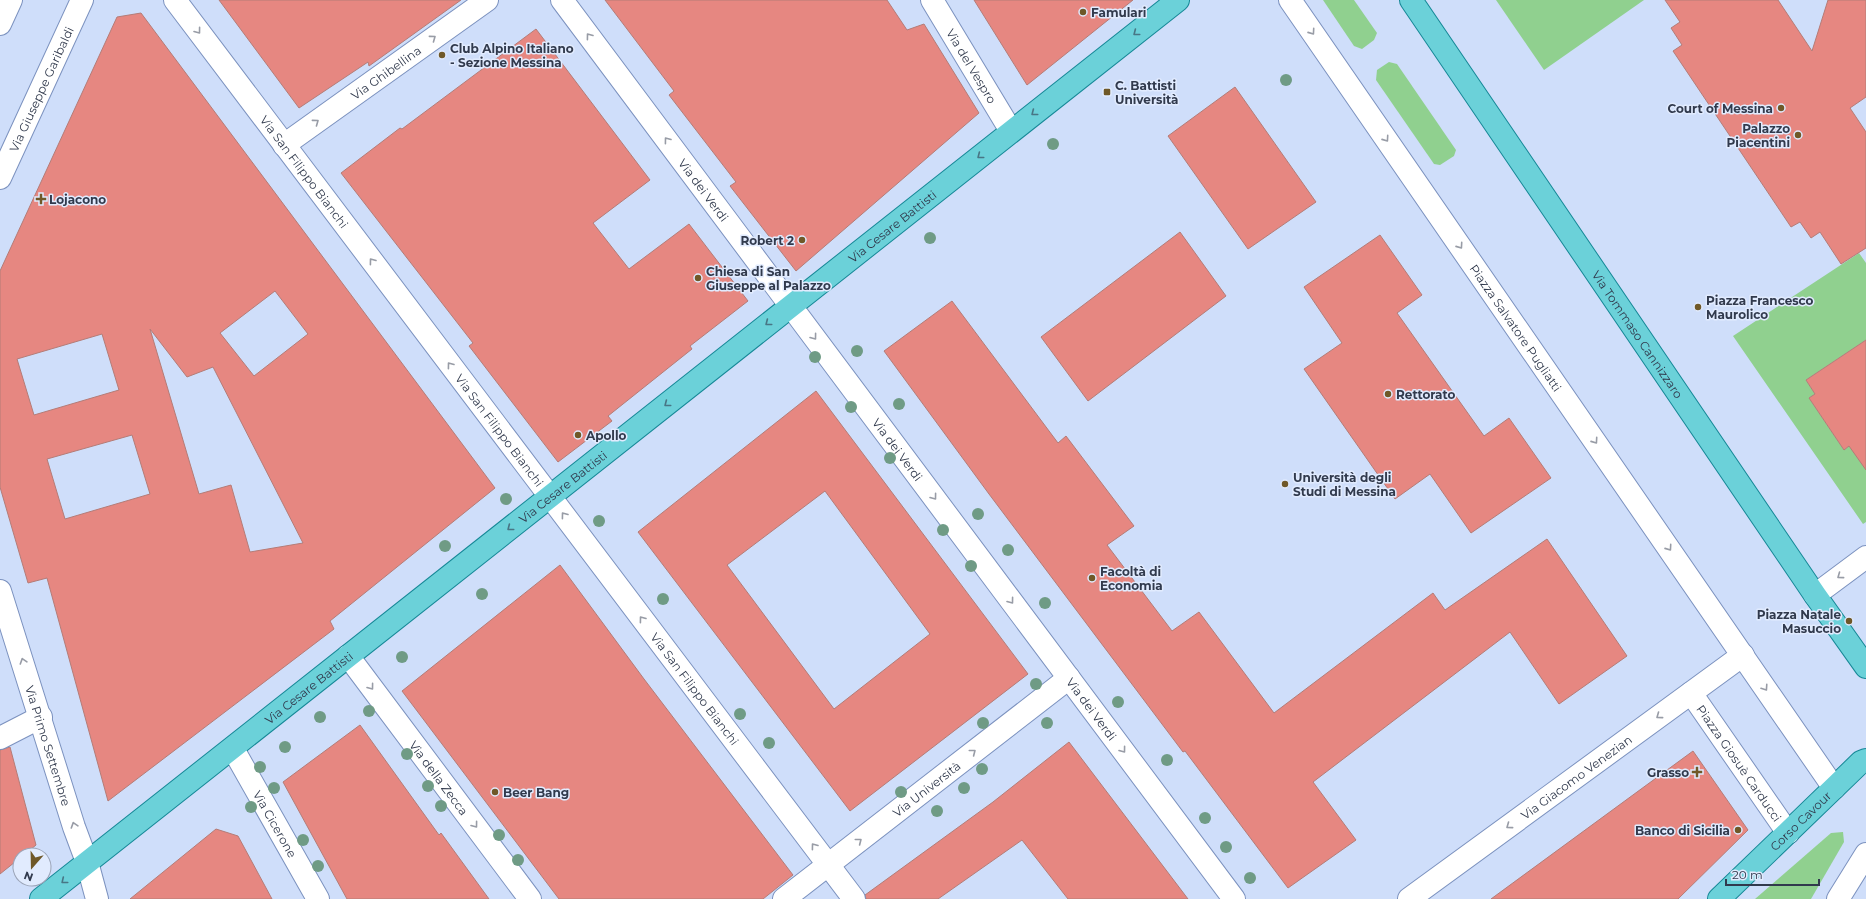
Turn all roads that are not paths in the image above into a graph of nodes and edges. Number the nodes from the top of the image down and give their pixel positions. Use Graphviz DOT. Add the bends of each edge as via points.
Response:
graph roads {
  1 [pos="11,0"];
  2 [pos="82,0"];
  3 [pos="175,0"];
  4 [pos="487,0"];
  5 [pos="562,0"];
  6 [pos="932,0"];
  7 [pos="1178,0"];
  8 [pos="1290,0"];
  9 [pos="1412,0"];
  10 [pos="0,24"];
  11 [pos="1011,131"];
  12 [pos="284,145"];
  13 [pos="0,178"];
  14 [pos="791,306"];
  15 [pos="550,496"];
  16 [pos="1866,558"];
  17 [pos="0,591"];
  18 [pos="1815,595"];
  19 [pos="1742,655"];
  20 [pos="348,656"];
  21 [pos="1866,667"];
  22 [pos="1069,678"];
  23 [pos="1690,693"];
  24 [pos="40,717"];
  25 [pos="0,738"];
  26 [pos="233,748"];
  27 [pos="1866,760"];
  28 [pos="1834,788"];
  29 [pos="1788,833"];
  30 [pos="1866,854"];
  31 [pos="87,862"];
  32 [pos="828,865"];
  33 [pos="41,899"];
  34 [pos="97,899"];
  35 [pos="318,899"];
  36 [pos="530,899"];
  37 [pos="784,899"];
  38 [pos="854,899"];
  39 [pos="1234,899"];
  40 [pos="1410,899"];
  41 [pos="1719,899"];
  42 [pos="1838,899"];
  1 -- 10 [label="street"];
  2 -- 13 [label="street, Via Giuseppe Garibaldi"];
  3 -- 12 [label="street, Via San Filippo Bianchi, one-way"];
  12 -- 4 [label="street, Via Ghibellina, one-way"];
  14 -- 5 [label="street, Via dei Verdi, one-way"];
  6 -- 11 [label="street, Via del Vespro"];
  7 -- 11 [label="main road, Via Cesare Battisti, one-way"];
  8 -- 19 [label="street, Piazza Salvatore Pugliatti, one-way"];
  9 -- 18 [label="main road, Via Tommaso Cannizzaro"];
  11 -- 14 [label="main road, Via Cesare Battisti, one-way"];
  15 -- 12 [label="street, Via San Filippo Bianchi, one-way"];
  14 -- 15 [label="main road, Via Cesare Battisti, one-way"];
  14 -- 22 [label="street, Via dei Verdi, one-way"];
  15 -- 20 [label="main road, Via Cesare Battisti, one-way"];
  32 -- 15 [label="street, Via San Filippo Bianchi, one-way"];
  16 -- 18 [label="street, one-way"];
  24 -- 17 [label="street, Via Primo Settembre, one-way"];
  18 -- 21 [label="main road, Via Tommaso Cannizzaro"];
  19 -- 23 [label="street, Via Giacomo Venezian"];
  19 -- 28 [label="street, one-way"];
  20 -- 26 [label="main road, Via Cesare Battisti"];
  20 -- 36 [label="street, Via della Zecca, one-way"];
  32 -- 22 [label="street, Via Università, one-way"];
  22 -- 39 [label="street, Via dei Verdi, one-way"];
  23 -- 29 [label="street, Piazza Giosuè Carducci"];
  23 -- 40 [label="street, Via Giacomo Venezian, one-way"];
  24 -- 25 [label="street"];
  31 -- 24 [label="street, Via Primo Settembre, one-way"];
  26 -- 31 [label="main road, Via Cesare Battisti"];
  26 -- 35 [label="street, Via Cicerone"];
  27 -- 28 [label="main road, Corso Cavour"];
  28 -- 29 [label="main road, Corso Cavour"];
  29 -- 41 [label="main road, Corso Cavour"];
  30 -- 42 [label="street"];
  31 -- 33 [label="main road, Via Cesare Battisti, one-way"];
  31 -- 34 [label="street, Via Primo Settembre"];
  32 -- 37 [label="street, Via Università"];
  32 -- 38 [label="street, Via San Filippo Bianchi"];
}
